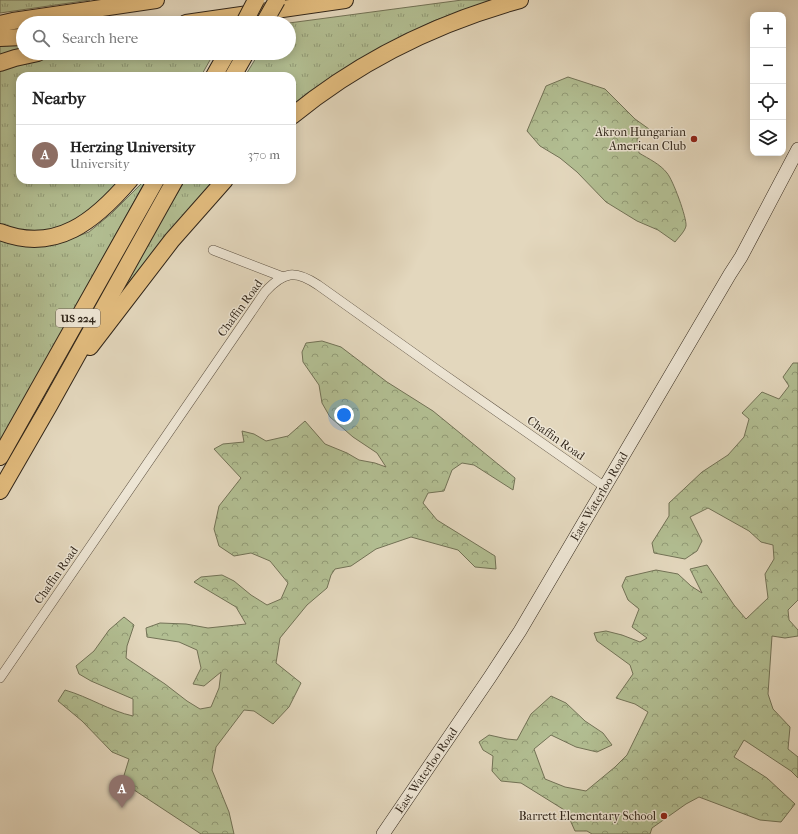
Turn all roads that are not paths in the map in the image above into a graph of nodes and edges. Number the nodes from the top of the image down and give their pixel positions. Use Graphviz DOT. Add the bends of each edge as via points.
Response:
graph roads {
  1 [pos="156,0"];
  2 [pos="256,0"];
  3 [pos="277,0"];
  4 [pos="345,0"];
  5 [pos="520,0"];
  6 [pos="47,16"];
  7 [pos="234,16"];
  8 [pos="248,16"];
  9 [pos="268,16"];
  10 [pos="16,21"];
  11 [pos="0,24"];
  12 [pos="16,37"];
  13 [pos="0,38"];
  14 [pos="16,58"];
  15 [pos="222,60"];
  16 [pos="223,60"];
  17 [pos="243,60"];
  18 [pos="0,63"];
  19 [pos="214,72"];
  20 [pos="216,72"];
  21 [pos="236,72"];
  22 [pos="296,113"];
  23 [pos="797,153"];
  24 [pos="126,184"];
  25 [pos="154,184"];
  26 [pos="173,184"];
  27 [pos="221,184"];
  28 [pos="0,232"];
  29 [pos="213,250"];
  30 [pos="283,277"];
  31 [pos="49,406"];
  32 [pos="0,456"];
  33 [pos="605,487"];
  34 [pos="0,491"];
  35 [pos="0,678"];
  36 [pos="383,834"];
  1 -- 6 [label="highway"];
  2 -- 8 [label="highway, bridge"];
  3 -- 9 [label="highway, bridge"];
  4 -- 7 [label="highway"];
  5 -- 22 [label="highway" via="452,23 400,46 341,80"];
  10 -- 11 [label="highway"];
  12 -- 13 [label="highway"];
  14 -- 18 [label="highway"];
  15 -- 19 [label="highway"];
  16 -- 20 [label="highway"];
  17 -- 21 [label="highway"];
  23 -- 33 [label="main road, East Waterloo Road" via="716,301"];
  24 -- 28 [label="highway" via="96,216 60,236 21,239"];
  25 -- 32 [label="highway, US 224"];
  26 -- 31 [label="highway, US 224"];
  27 -- 31 [label="highway" via="158,258"];
  29 -- 30 [label="street"];
  30 -- 33 [label="street, Chaffin Road" via="298,275 309,279"];
  30 -- 35 [label="street, Chaffin Road" via="265,292"];
  31 -- 34 [label="highway, US 224"];
  33 -- 36 [label="main road, East Waterloo Road" via="517,636"];
}
